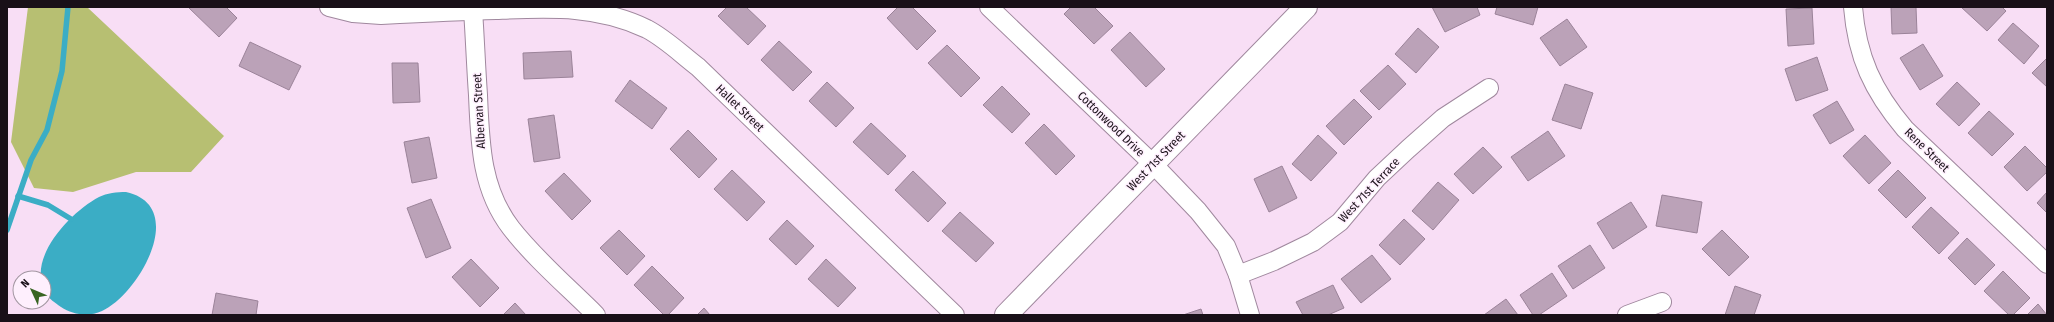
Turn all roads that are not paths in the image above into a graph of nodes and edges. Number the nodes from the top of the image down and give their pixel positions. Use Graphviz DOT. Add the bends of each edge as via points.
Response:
graph roads {
  1 [pos="329,7"];
  2 [pos="989,7"];
  3 [pos="1306,7"];
  4 [pos="1853,7"];
  5 [pos="412,10"];
  6 [pos="473,10"];
  7 [pos="1489,88"];
  8 [pos="1153,164"];
  9 [pos="2047,264"];
  10 [pos="1238,275"];
  11 [pos="1662,302"];
  12 [pos="596,315"];
  13 [pos="955,315"];
  14 [pos="1006,315"];
  15 [pos="1250,315"];
  16 [pos="1627,315"];
  1 -- 5 [label="street" via="353,13 381,15"];
  2 -- 8 [label="street, Cottonwood Drive"];
  3 -- 8 [label="street, West 71st Street"];
  4 -- 9 [label="street, Rene Street" via="1858,44 1869,76 1886,106 1905,129"];
  5 -- 6 [label="street"];
  6 -- 12 [label="street, Albervan Street" via="481,151 489,187 511,227"];
  6 -- 13 [label="street, Hallet Street" via="559,7 596,11 631,22 663,39 698,67"];
  7 -- 10 [label="street, West 71st Terrace" via="1443,118 1408,149 1377,178 1340,222 1318,238 1274,261"];
  8 -- 10 [label="street, Cottonwood Drive" via="1198,211 1226,246"];
  8 -- 14 [label="street, West 71st Street"];
  10 -- 15 [label="street, Cottonwood Drive"];
  11 -- 16 [label="street"];
}
